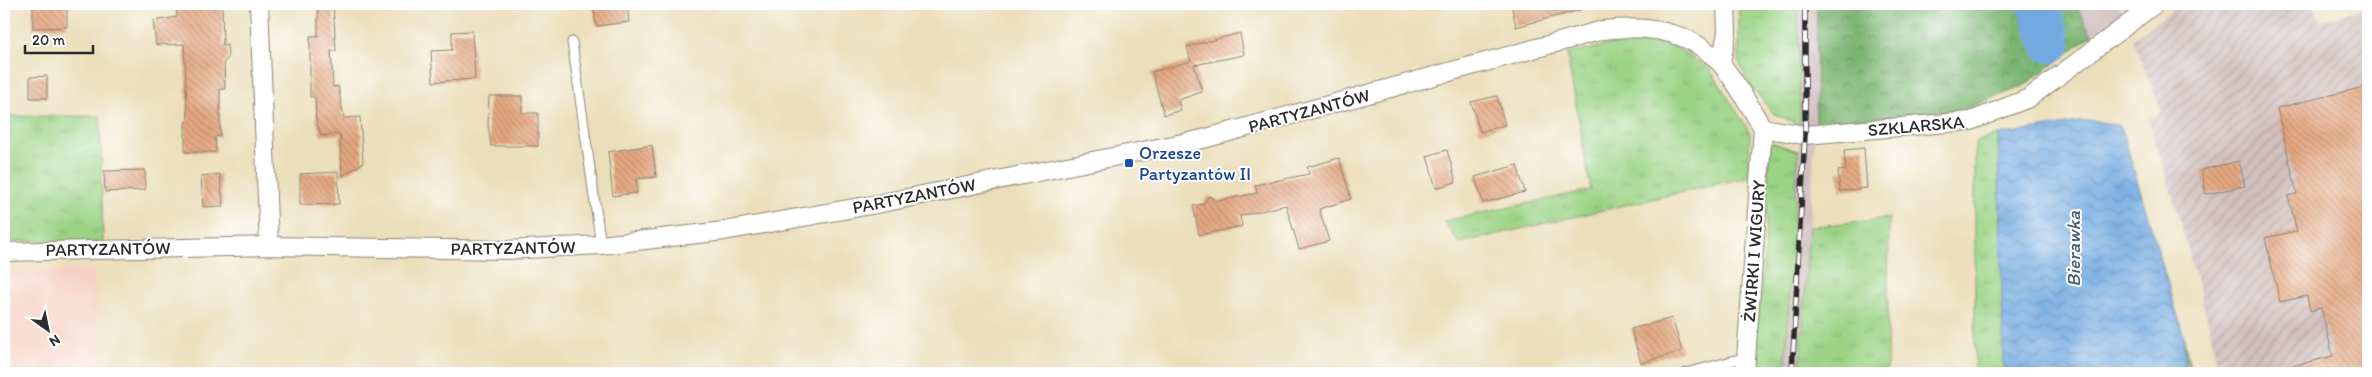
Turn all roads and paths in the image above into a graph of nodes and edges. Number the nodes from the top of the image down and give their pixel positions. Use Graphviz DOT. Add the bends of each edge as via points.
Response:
graph roads {
  1 [pos="259,4"];
  2 [pos="1726,4"];
  3 [pos="2154,4"];
  4 [pos="572,42"];
  5 [pos="1721,63"];
  6 [pos="1763,128"];
  7 [pos="600,245"];
  8 [pos="269,246"];
  9 [pos="4,252"];
  10 [pos="1746,365"];
  11 [pos="1686,373"];
  1 -- 8 [label="street"];
  2 -- 5 [label="street" via="1727,32"];
  3 -- 6 [label="street, SZKLARSKA" via="2029,98 1971,121 1805,135"];
  4 -- 7 [label="lane"];
  5 -- 6 [label="street, PARTYZANTÓW"];
  5 -- 7 [label="street, PARTYZANTÓW" via="1701,47 1669,33 1630,27 1603,30 1203,140 724,231"];
  6 -- 10 [label="street, ŻWIRKI I WIGURY"];
  7 -- 8 [label="street, PARTYZANTÓW" via="506,250"];
  8 -- 9 [label="street, PARTYZANTÓW"];
  10 -- 11 [label="lane"];
}
